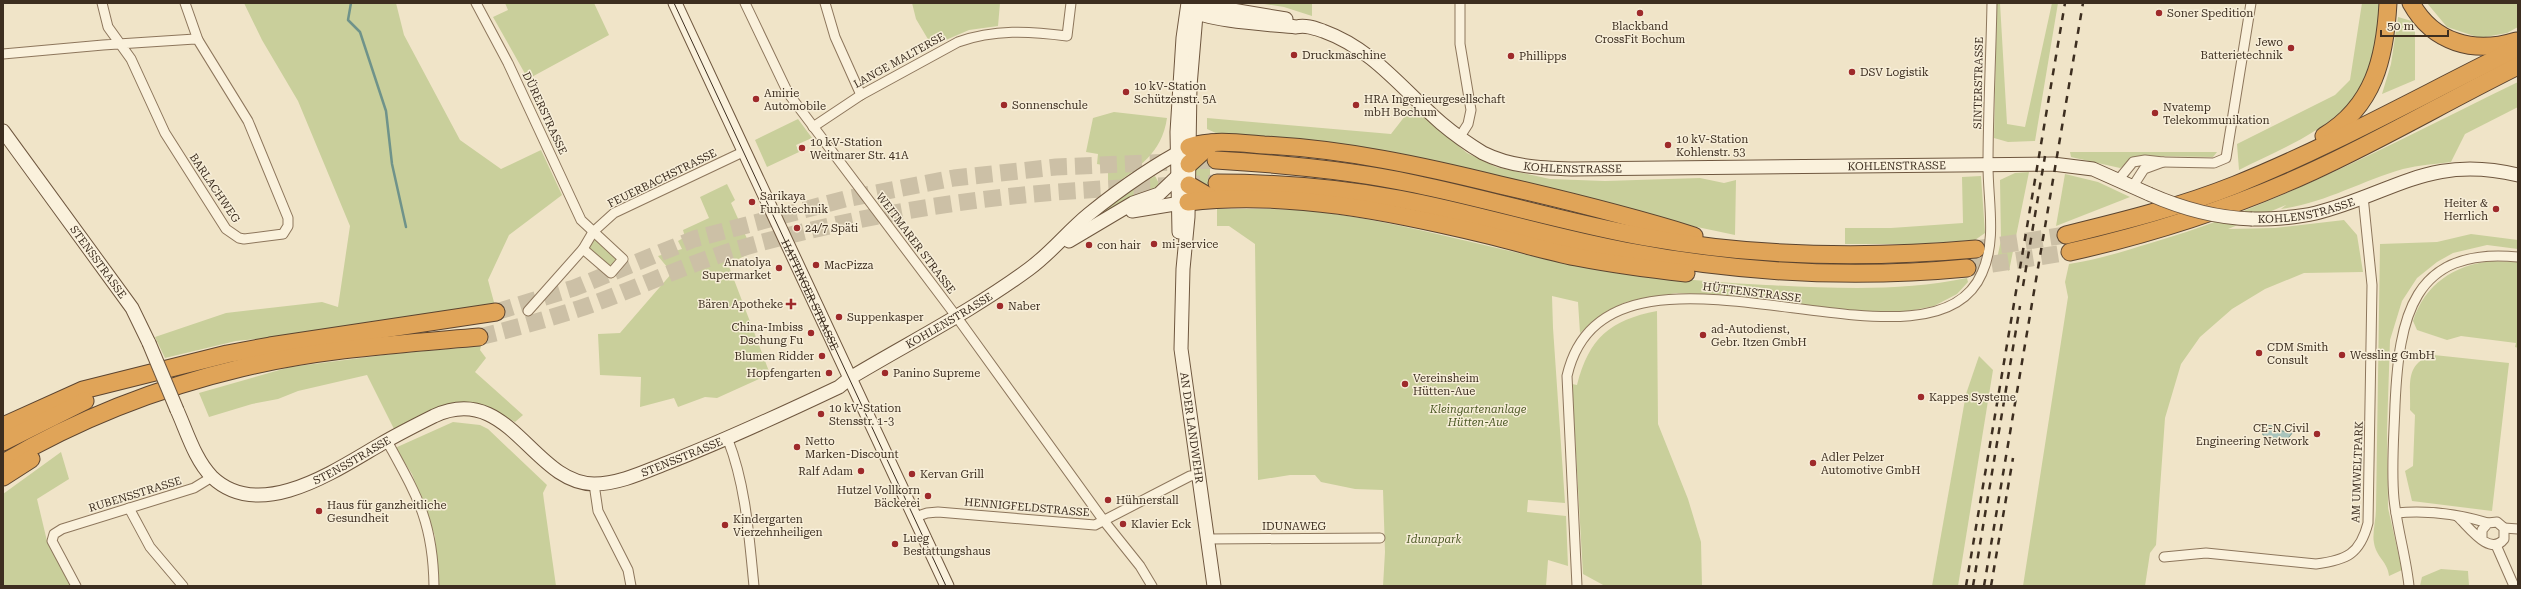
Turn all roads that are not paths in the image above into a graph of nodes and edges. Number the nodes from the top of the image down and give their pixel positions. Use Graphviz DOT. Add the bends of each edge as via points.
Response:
graph roads {
  1 [pos="102,3"];
  2 [pos="185,3"];
  3 [pos="476,3"];
  4 [pos="676,3"];
  5 [pos="745,3"];
  6 [pos="825,3"];
  7 [pos="1071,3"];
  8 [pos="1460,3"];
  9 [pos="1992,3"];
  10 [pos="2251,3"];
  11 [pos="2388,3"];
  12 [pos="2411,3"];
  13 [pos="1193,6"];
  14 [pos="198,40"];
  15 [pos="2518,40"];
  16 [pos="120,44"];
  17 [pos="2518,48"];
  18 [pos="3,54"];
  19 [pos="2518,66"];
  20 [pos="861,95"];
  21 [pos="813,126"];
  22 [pos="3,131"];
  23 [pos="1459,138"];
  24 [pos="745,151"];
  25 [pos="1185,155"];
  26 [pos="1216,160"];
  27 [pos="2163,162"];
  28 [pos="1988,164"];
  29 [pos="2282,165"];
  30 [pos="1154,167"];
  31 [pos="2518,175"];
  32 [pos="2119,179"];
  33 [pos="1183,181"];
  34 [pos="2133,186"];
  35 [pos="1215,191"];
  36 [pos="2363,196"];
  37 [pos="1183,203"];
  38 [pos="1102,221"];
  39 [pos="593,232"];
  40 [pos="2066,235"];
  41 [pos="583,249"];
  42 [pos="1976,249"];
  43 [pos="1746,251"];
  44 [pos="2070,252"];
  45 [pos="1046,256"];
  46 [pos="2518,257"];
  47 [pos="1967,268"];
  48 [pos="528,310"];
  49 [pos="496,312"];
  50 [pos="956,316"];
  51 [pos="479,337"];
  52 [pos="162,371"];
  53 [pos="850,378"];
  54 [pos="104,412"];
  55 [pos="3,426"];
  56 [pos="728,440"];
  57 [pos="387,441"];
  58 [pos="3,442"];
  59 [pos="3,463"];
  60 [pos="1198,475"];
  61 [pos="3,477"];
  62 [pos="212,477"];
  63 [pos="594,484"];
  64 [pos="129,508"];
  65 [pos="2396,513"];
  66 [pos="915,517"];
  67 [pos="2458,517"];
  68 [pos="1104,521"];
  69 [pos="2488,523"];
  70 [pos="2504,528"];
  71 [pos="2518,529"];
  72 [pos="1380,538"];
  73 [pos="1207,539"];
  74 [pos="2482,539"];
  75 [pos="2496,545"];
  76 [pos="2164,558"];
  77 [pos="76,586"];
  78 [pos="183,586"];
  79 [pos="434,586"];
  80 [pos="631,586"];
  81 [pos="754,586"];
  82 [pos="947,586"];
  83 [pos="1152,586"];
  84 [pos="1214,586"];
  85 [pos="1577,586"];
  86 [pos="2409,586"];
  87 [pos="2514,586"];
  1 -- 16 [label="street" via="108,27"];
  2 -- 14 [label="street, BARLACHWEG"];
  3 -- 39 [label="street, DÜRERSTRASSE" via="508,63 581,220"];
  4 -- 24 [label="street, HATTINGER STRASSE"];
  5 -- 21 [label="street, WEITMARER STRASSE" via="788,93"];
  6 -- 20 [label="street" via="835,37"];
  7 -- 20 [label="street, LANGE MALTERSE" via="1067,36 1028,32 972,36 934,53"];
  8 -- 23 [label="street" via="1460,44 1471,110 1468,124"];
  9 -- 28 [label="street, SINTERSTRASSE"];
  10 -- 27 [label="street" via="2226,158 2214,163"];
  11 -- 29 [label="highway" via="2384,47 2378,70 2368,92 2334,130 2295,152"];
  12 -- 15 [label="highway" via="2437,33 2462,44 2486,47"];
  13 -- 23 [label="street, KOHLENSTRASSE" via="1265,14 1298,21 1303,26 1332,35 1361,50 1382,65"];
  13 -- 25 [label="street, AN DER LANDWEHR"];
  14 -- 16 [label="street"];
  14 -- 16 [label="street, BARLACHWEG" via="248,121 288,218 288,226 283,234 244,239 226,229 165,133 130,59"];
  16 -- 18 [label="street"];
  17 -- 29 [label="highway"];
  19 -- 44 [label="highway" via="2358,149 2269,190 2161,229"];
  20 -- 21 [label="street, LANGE MALTERSE"];
  21 -- 50 [label="street, WEITMARER STRASSE"];
  22 -- 62 [label="street, STENSSTRASSE, bridge" via="132,308 198,457"];
  23 -- 28 [label="street, KOHLENSTRASSE" via="1502,161 1542,168"];
  24 -- 39 [label="street, FEUERBACHSTRASSE" via="614,213"];
  24 -- 53 [label="street, HATTINGER STRASSE"];
  25 -- 30 [label="street, KOHLENSTRASSE"];
  25 -- 33 [label="street, AN DER LANDWEHR"];
  25 -- 43 [label="highway" via="1212,143 1314,149 1432,169 1565,200"];
  26 -- 43 [label="highway" via="1300,166 1361,174 1416,184 1632,234"];
  27 -- 32 [label="street" via="2133,162"];
  27 -- 34 [label="street" via="2144,169"];
  28 -- 32 [label="street, KOHLENSTRASSE" via="2054,164 2092,170"];
  28 -- 85 [label="street, HÜTTENSTRASSE" via="1990,234 1987,259 1982,274 1972,289 1950,306 1917,315 1850,316 1736,301 1680,298 1630,306 1606,318 1588,333 1573,356 1566,382"];
  29 -- 40 [label="highway" via="2233,186 2156,212"];
  30 -- 33 [label="street" via="1167,170"];
  30 -- 45 [label="street, KOHLENSTRASSE" via="1088,215"];
  31 -- 36 [label="street, KOHLENSTRASSE" via="2475,168 2446,170 2415,176"];
  32 -- 34 [label="street, KOHLENSTRASSE"];
  33 -- 35 [label="highway"];
  33 -- 37 [label="street, AN DER LANDWEHR"];
  33 -- 38 [label="street, KOHLENSTRASSE" via="1159,194 1133,203"];
  34 -- 36 [label="street, KOHLENSTRASSE, bridge" via="2195,212 2225,218 2252,219 2316,212"];
  35 -- 37 [label="highway"];
  35 -- 47 [label="highway" via="1278,183 1390,198 1622,251 1704,265 1774,272 1869,274"];
  36 -- 76 [label="street, AM UMWELTPARK" via="2370,263 2372,356 2368,523 2363,542 2353,553 2316,564 2206,553"];
  37 -- 38 [label="street, KOHLENSTRASSE" via="1138,210"];
  37 -- 60 [label="street, AN DER LANDWEHR" via="1182,367"];
  38 -- 45 [label="street, KOHLENSTRASSE"];
  39 -- 41 [label="street, FEUERBACHSTRASSE"];
  39 -- 41 [label="street" via="623,259 611,273"];
  41 -- 48 [label="street, FEUERBACHSTRASSE"];
  42 -- 43 [label="highway" via="1864,256"];
  45 -- 50 [label="street, KOHLENSTRASSE" via="1013,281"];
  46 -- 65 [label="street" via="2492,255 2456,262 2432,277 2416,296 2408,313 2396,374 2393,478"];
  49 -- 52 [label="highway" via="270,346"];
  50 -- 53 [label="street, KOHLENSTRASSE"];
  50 -- 68 [label="street, WEITMARER STRASSE"];
  51 -- 54 [label="highway" via="340,351 243,368 157,392"];
  52 -- 55 [label="highway" via="84,390"];
  52 -- 58 [label="highway" via="74,406"];
  53 -- 56 [label="street, STENSSTRASSE" via="839,387"];
  53 -- 66 [label="street, HATTINGER STRASSE"];
  54 -- 59 [label="highway"];
  54 -- 61 [label="highway"];
  56 -- 63 [label="street, STENSSTRASSE" via="631,476"];
  56 -- 81 [label="street" via="745,505"];
  57 -- 62 [label="street, STENSSTRASSE" via="326,476 284,492 261,495 239,492 226,488"];
  57 -- 63 [label="street, STENSSTRASSE" via="441,412 456,409 479,411 500,420 573,480"];
  57 -- 79 [label="street" via="410,480 424,513 430,535"];
  60 -- 68 [label="street, HENNIGFELDSTRASSE" via="1182,480"];
  60 -- 73 [label="street, AN DER LANDWEHR"];
  62 -- 64 [label="street, RUBENSSTRASSE" via="194,488"];
  63 -- 80 [label="street" via="598,511 628,570"];
  64 -- 77 [label="street, RUBENSSTRASSE" via="62,528 54,534 52,542"];
  64 -- 78 [label="street" via="150,547"];
  65 -- 67 [label="street" via="2416,511"];
  65 -- 86 [label="street"];
  66 -- 68 [label="street, HENNIGFELDSTRASSE" via="938,512 1095,525"];
  66 -- 82 [label="street, HATTINGER STRASSE"];
  67 -- 69 [label="street"];
  67 -- 74 [label="street"];
  68 -- 83 [label="street, WEITMARER STRASSE" via="1140,566"];
  69 -- 70 [label="street" via="2497,522"];
  69 -- 74 [label="street" via="2482,530"];
  70 -- 71 [label="street"];
  70 -- 75 [label="street" via="2504,539"];
  72 -- 73 [label="street, IDUNAWEG"];
  73 -- 84 [label="street, AN DER LANDWEHR"];
  74 -- 75 [label="street"];
  75 -- 87 [label="street"];
}
